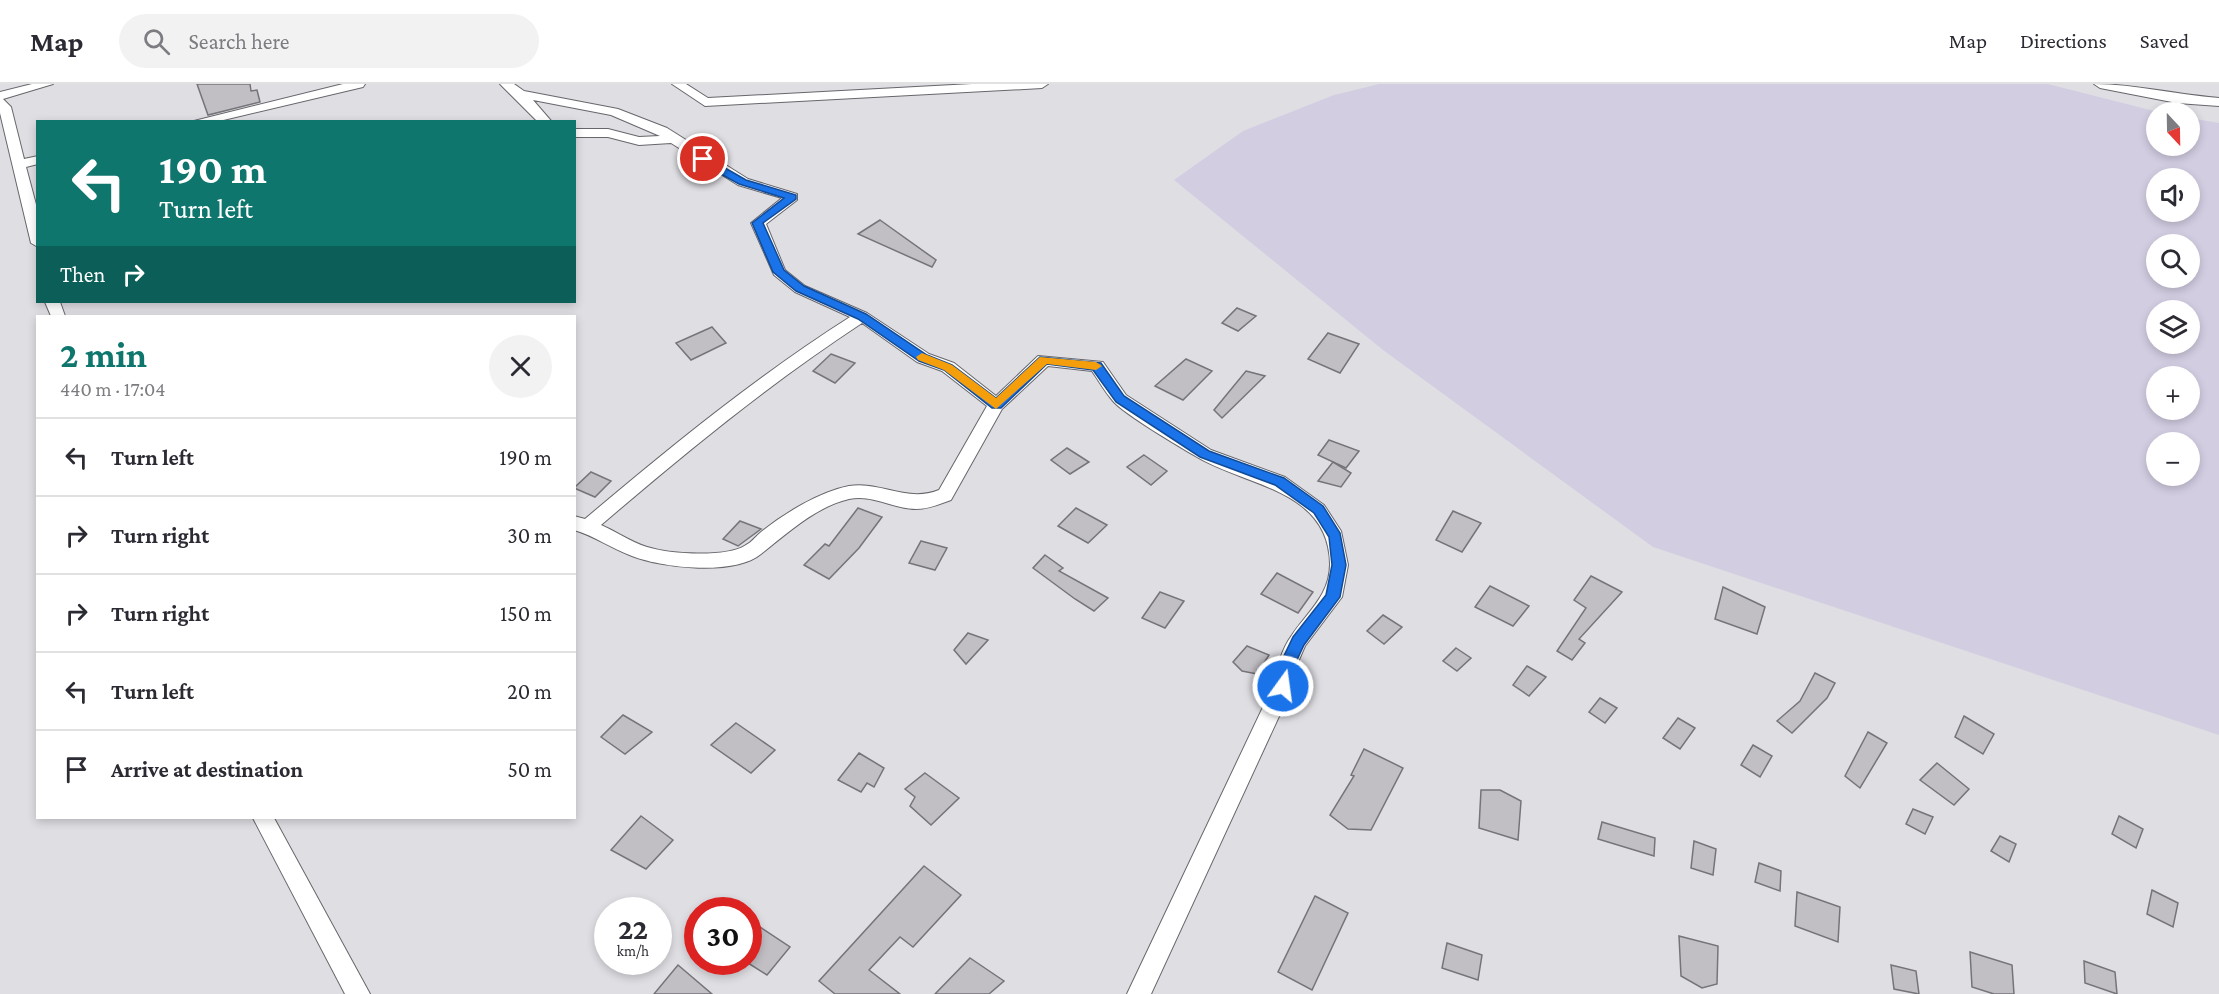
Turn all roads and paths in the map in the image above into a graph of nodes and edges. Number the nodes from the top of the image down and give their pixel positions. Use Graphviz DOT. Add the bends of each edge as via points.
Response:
graph roads {
  1 [pos="47,84"];
  2 [pos="359,84"];
  3 [pos="506,84"];
  4 [pos="678,84"];
  5 [pos="1042,84"];
  6 [pos="2100,84"];
  7 [pos="999,85"];
  8 [pos="520,94"];
  9 [pos="0,96"];
  10 [pos="0,102"];
  11 [pos="2219,102"];
  12 [pos="205,120"];
  13 [pos="544,120"];
  14 [pos="576,133"];
  15 [pos="674,139"];
  16 [pos="36,160"];
  17 [pos="18,165"];
  18 [pos="36,235"];
  19 [pos="862,316"];
  20 [pos="996,405"];
  21 [pos="582,525"];
  22 [pos="264,819"];
  23 [pos="358,994"];
  24 [pos="1139,994"];
  1 -- 9 [label="street"];
  2 -- 12 [label="street"];
  3 -- 8 [label="street"];
  4 -- 7 [label="street" via="705,102"];
  5 -- 7 [label="street"];
  6 -- 11 [label="street" via="2177,99"];
  8 -- 13 [label="street"];
  8 -- 15 [label="street" via="614,112"];
  10 -- 17 [label="street" via="5,107"];
  14 -- 15 [label="street" via="608,133 639,141"];
  15 -- 19 [label="street" via="743,182 792,197 758,223 779,272 800,289"];
  16 -- 17 [label="street"];
  17 -- 18 [label="street"];
  19 -- 20 [label="street" via="923,358 948,368"];
  19 -- 21 [label="street" via="795,359"];
  20 -- 21 [label="street" via="945,495 931,502 908,504 869,492 847,494 792,520 750,553 724,561 650,555"];
  20 -- 24 [label="street" via="1044,360 1097,366 1120,399 1205,454 1279,482 1318,510 1335,536 1339,565 1333,597 1298,641 1283,686"];
  22 -- 23 [label="street"];
}
